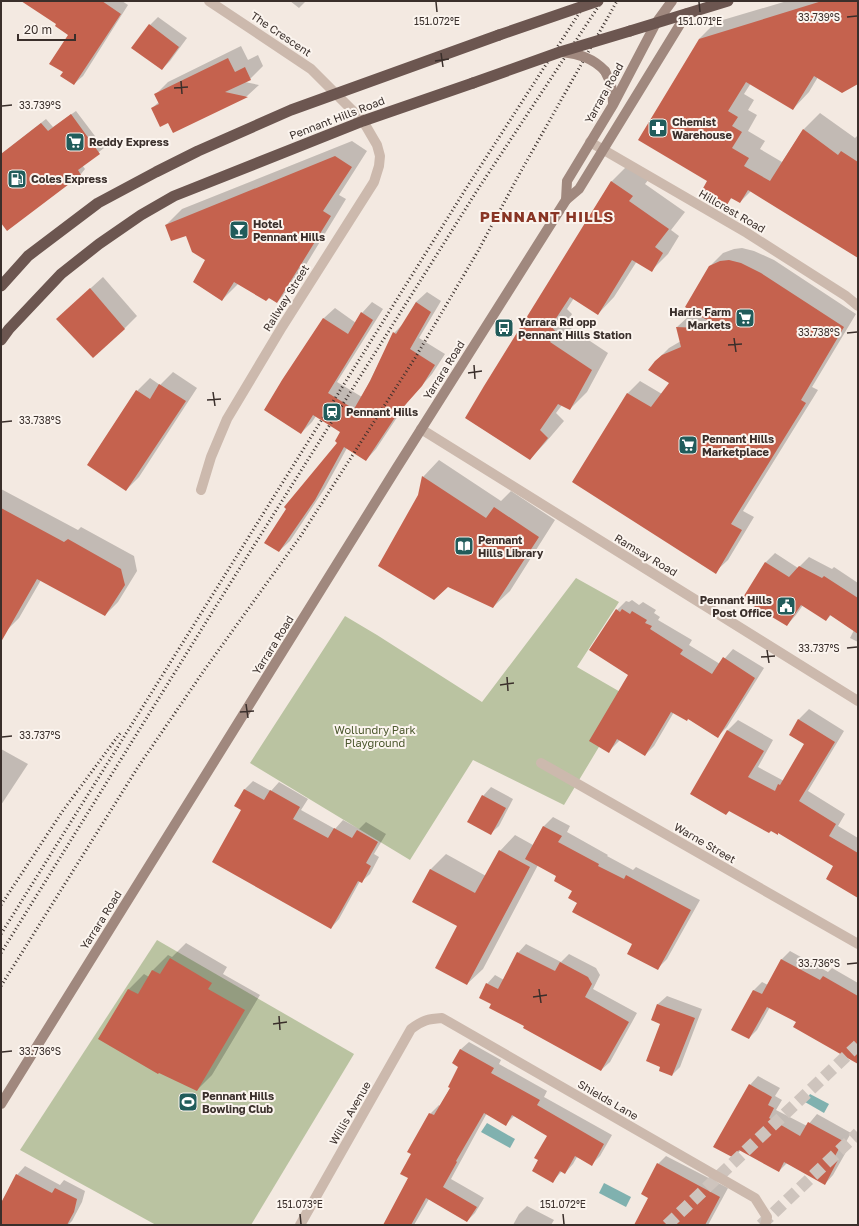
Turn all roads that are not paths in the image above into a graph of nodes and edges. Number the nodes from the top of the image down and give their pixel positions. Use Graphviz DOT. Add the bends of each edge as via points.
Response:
graph roads {
  1 [pos="209,1"];
  2 [pos="598,1"];
  3 [pos="672,1"];
  4 [pos="728,1"];
  5 [pos="687,13"];
  6 [pos="656,23"];
  7 [pos="560,52"];
  8 [pos="335,93"];
  9 [pos="613,104"];
  10 [pos="363,121"];
  11 [pos="590,142"];
  12 [pos="604,150"];
  13 [pos="566,200"];
  14 [pos="1,286"];
  15 [pos="858,306"];
  16 [pos="1,340"];
  17 [pos="421,429"];
  18 [pos="201,490"];
  19 [pos="858,700"];
  20 [pos="541,763"];
  21 [pos="858,944"];
  22 [pos="427,1019"];
  23 [pos="1,1104"];
  24 [pos="766,1221"];
  25 [pos="300,1225"];
  1 -- 8 [label="street, The Crescent" via="311,69"];
  2 -- 8 [label="highway, Pennant Hills Road, bridge"];
  3 -- 6 [label="main road, Yarrara Road"];
  4 -- 5 [label="highway, Pennant Hills Road"];
  5 -- 6 [label="highway, Pennant Hills Road"];
  5 -- 12 [label="main road, Yarrara Road"];
  6 -- 7 [label="highway, Pennant Hills Road, bridge"];
  6 -- 9 [label="main road, Yarrara Road"];
  7 -- 9 [label="main road, bridge" via="588,57 599,64 613,90"];
  7 -- 10 [label="highway, Pennant Hills Road, bridge"];
  8 -- 10 [label="street, The Crescent"];
  8 -- 14 [label="highway, Pennant Hills Road" via="198,151 98,204 28,256"];
  9 -- 11 [label="main road, Yarrara Road"];
  10 -- 16 [label="highway, Pennant Hills Road" via="174,196 141,215 61,274 8,329"];
  10 -- 18 [label="street, Railway Street" via="377,145 380,156 374,182 227,419"];
  11 -- 12 [label="street, Hillcrest Road"];
  11 -- 13 [label="main road, Yarrara Road" via="567,181"];
  12 -- 13 [label="main road, Yarrara Road" via="579,190"];
  12 -- 15 [label="street, Hillcrest Road" via="747,233"];
  13 -- 17 [label="main road, Yarrara Road"];
  17 -- 19 [label="street, Ramsay Road"];
  17 -- 23 [label="main road, Yarrara Road"];
  20 -- 21 [label="street, Warne Street"];
  22 -- 24 [label="street, Shields Lane" via="442,1018 755,1198"];
  22 -- 25 [label="street, Willis Avenue" via="411,1029"];
}
